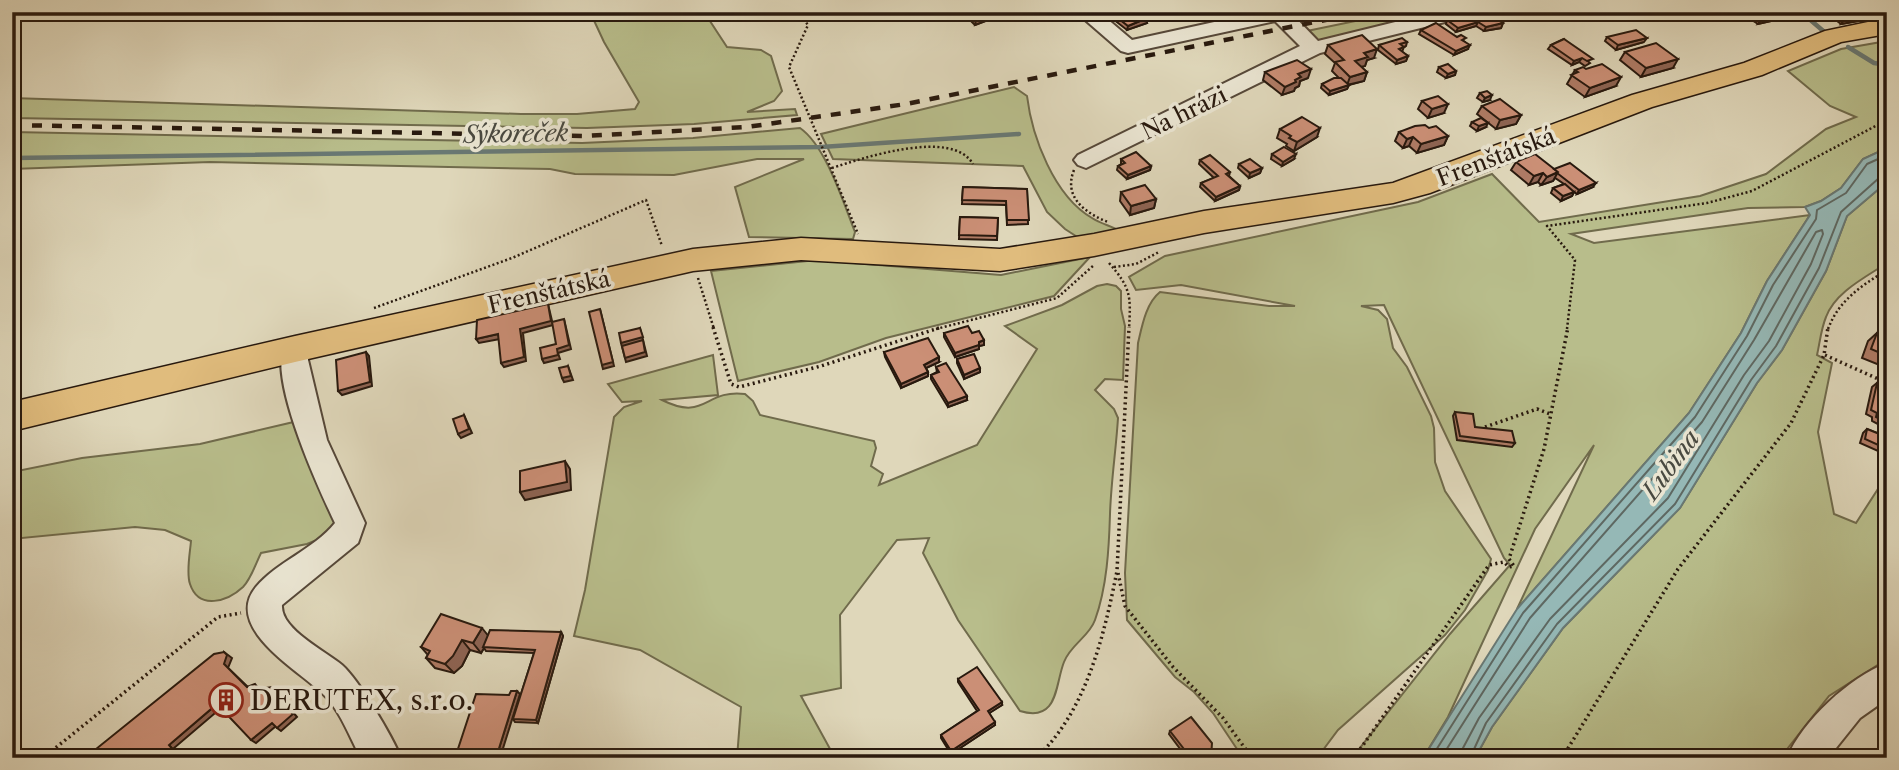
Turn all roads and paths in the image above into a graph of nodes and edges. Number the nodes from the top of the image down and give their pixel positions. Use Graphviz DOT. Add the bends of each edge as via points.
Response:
graph roads {
  1 [pos="798,12"];
  2 [pos="1086,12"];
  3 [pos="1462,12"];
  4 [pos="1887,26"];
  5 [pos="1313,48"];
  6 [pos="1887,120"];
  7 [pos="1086,160"];
  8 [pos="973,164"];
  9 [pos="832,167"];
  10 [pos="1542,221"];
  11 [pos="1547,226"];
  12 [pos="1116,249"];
  13 [pos="1161,251"];
  14 [pos="856,252"];
  15 [pos="681,263"];
  16 [pos="1887,270"];
  17 [pos="364,311"];
  18 [pos="295,349"];
  19 [pos="1824,355"];
  20 [pos="1887,383"];
  21 [pos="1550,414"];
  22 [pos="12,417"];
  23 [pos="1485,426"];
  24 [pos="1117,570"];
  25 [pos="264,608"];
  26 [pos="1887,679"];
  27 [pos="43,758"];
  28 [pos="383,758"];
  29 [pos="1036,758"];
  30 [pos="1252,758"];
  31 [pos="1354,758"];
  32 [pos="1562,758"];
  33 [pos="1805,758"];
  1 -- 9 [label="path" via="808,25 789,67"];
  2 -- 5 [label="street" via="1128,47 1280,14"];
  3 -- 5 [label="street, Na hrázi"];
  4 -- 12 [label="main road, Frenštátská" via="1831,37 1753,69 1616,110 1419,186 1258,213"];
  5 -- 7 [label="street, Na hrázi"];
  6 -- 11 [label="path" via="1752,191 1707,203"];
  7 -- 12 [label="path" via="1069,178 1070,191"];
  8 -- 9 [label="path" via="969,157 948,149 915,149"];
  9 -- 14 [label="path" via="858,232"];
  10 -- 11 [label="path"];
  11 -- 21 [label="path" via="1575,260 1570,323"];
  12 -- 13 [label="path"];
  12 -- 14 [label="main road, Frenštátská" via="982,261"];
  12 -- 15 [label="path" via="1057,298 739,387 731,384"];
  12 -- 24 [label="path" via="1131,295"];
  14 -- 15 [label="main road, Frenštátská" via="801,249"];
  15 -- 17 [label="path" via="646,200 440,288"];
  15 -- 18 [label="main road, Frenštátská"];
  16 -- 19 [label="path" via="1854,291 1834,313"];
  18 -- 22 [label="main road, Frenštátská"];
  18 -- 25 [label="street" via="312,440 350,523 347,533 267,598"];
  19 -- 20 [label="path"];
  19 -- 32 [label="path" via="1791,423 1678,569"];
  21 -- 23 [label="path" via="1538,408"];
  21 -- 31 [label="path" via="1509,559 1514,566 1504,562 1489,565"];
  24 -- 29 [label="path" via="1110,610 1085,681 1061,728"];
  24 -- 30 [label="path" via="1125,607 1173,667 1223,718"];
  25 -- 27 [label="path" via="218,617"];
  25 -- 28 [label="street" via="273,632 340,687"];
  26 -- 33 [label="street" via="1848,706"];
}
